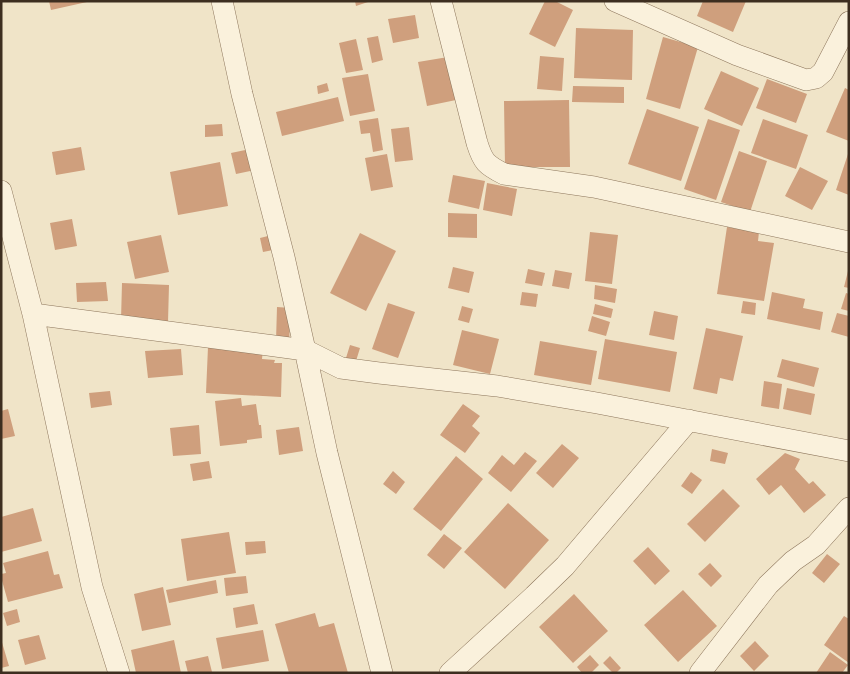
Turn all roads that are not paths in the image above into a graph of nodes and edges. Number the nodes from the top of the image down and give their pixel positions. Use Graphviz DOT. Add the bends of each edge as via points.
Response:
graph roads {
  1 [pos="222,1"];
  2 [pos="441,1"];
  3 [pos="615,1"];
  4 [pos="849,22"];
  5 [pos="1,191"];
  6 [pos="849,242"];
  7 [pos="33,314"];
  8 [pos="305,350"];
  9 [pos="689,420"];
  10 [pos="849,451"];
  11 [pos="849,508"];
  12 [pos="119,673"];
  13 [pos="382,673"];
  14 [pos="450,673"];
  15 [pos="700,673"];
  1 -- 8 [label="street"];
  2 -- 6 [label="street" via="477,143 486,163 493,168 504,174 594,188"];
  3 -- 4 [label="street" via="737,55 806,80 823,72"];
  5 -- 7 [label="street"];
  7 -- 8 [label="street"];
  7 -- 12 [label="street" via="92,587"];
  8 -- 9 [label="street" via="341,368 497,386"];
  8 -- 13 [label="street"];
  9 -- 10 [label="street"];
  9 -- 14 [label="street" via="564,566"];
  11 -- 15 [label="street" via="816,545 768,585"];
}
